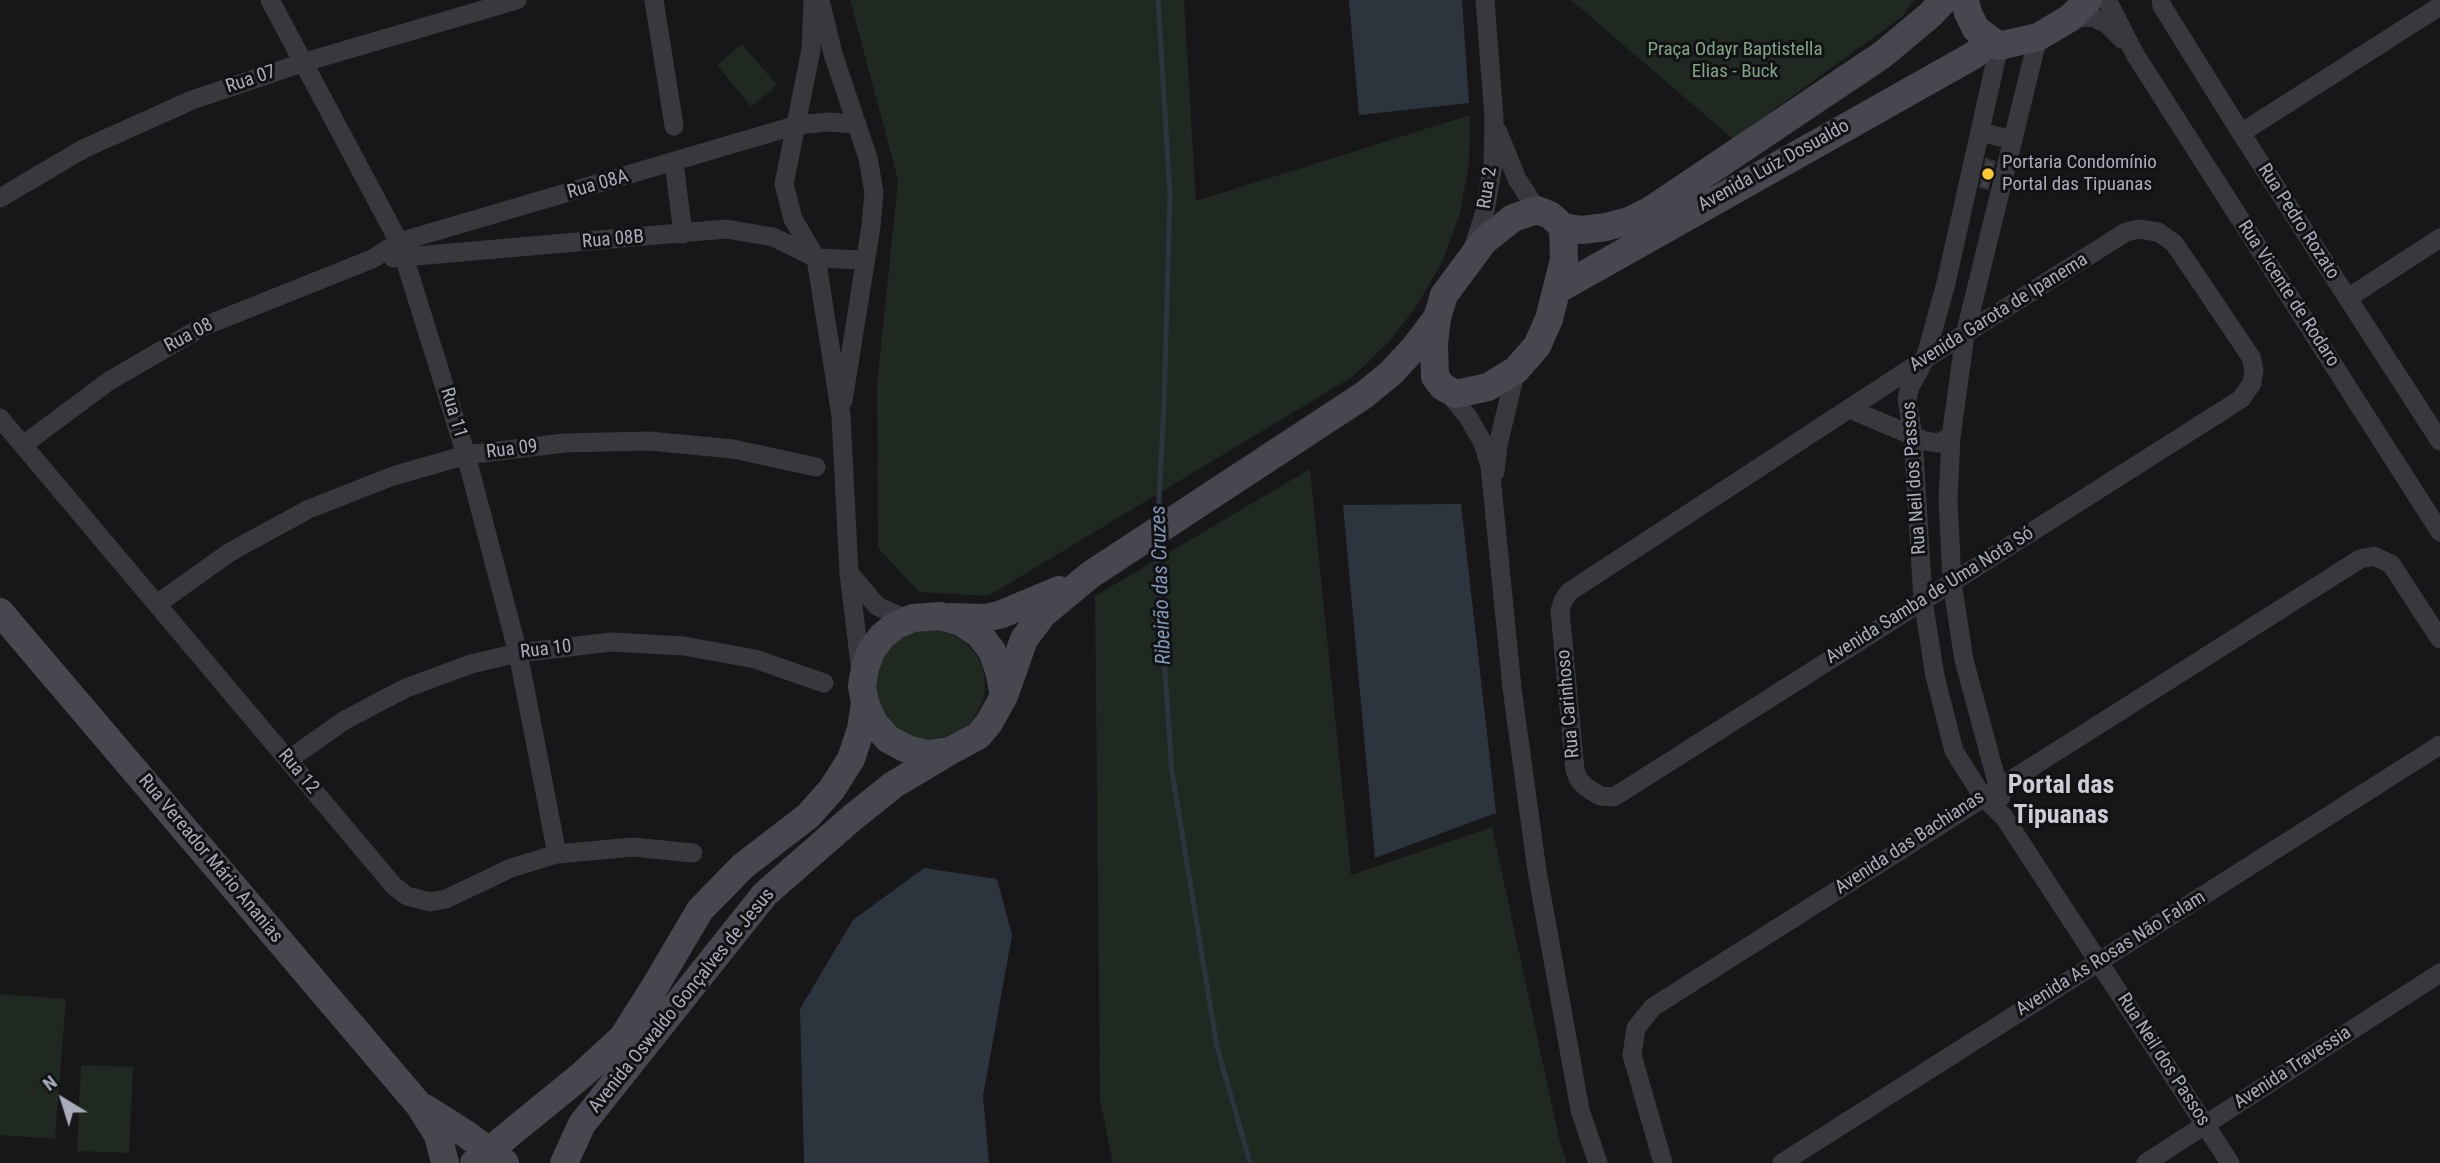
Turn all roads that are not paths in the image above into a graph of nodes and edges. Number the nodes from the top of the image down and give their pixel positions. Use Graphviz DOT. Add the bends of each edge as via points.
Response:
graph roads {
  1 [pos="270,0"];
  2 [pos="517,0"];
  3 [pos="654,0"];
  4 [pos="813,0"];
  5 [pos="820,0"];
  6 [pos="1485,0"];
  7 [pos="1944,0"];
  8 [pos="1965,0"];
  9 [pos="2107,0"];
  10 [pos="2161,0"];
  11 [pos="2440,6"];
  12 [pos="2079,9"];
  13 [pos="2038,37"];
  14 [pos="1994,44"];
  15 [pos="2136,56"];
  16 [pos="305,62"];
  17 [pos="1494,118"];
  18 [pos="857,124"];
  19 [pos="797,125"];
  20 [pos="674,126"];
  21 [pos="1980,132"];
  22 [pos="2241,133"];
  23 [pos="2013,140"];
  24 [pos="674,163"];
  25 [pos="1966,194"];
  26 [pos="0,198"];
  27 [pos="1998,204"];
  28 [pos="1537,210"];
  29 [pos="1563,227"];
  30 [pos="683,234"];
  31 [pos="2440,238"];
  32 [pos="402,250"];
  33 [pos="1471,256"];
  34 [pos="816,258"];
  35 [pos="864,260"];
  36 [pos="1557,289"];
  37 [pos="2348,298"];
  38 [pos="1437,318"];
  39 [pos="1965,335"];
  40 [pos="1925,359"];
  41 [pos="1516,370"];
  42 [pos="1439,382"];
  43 [pos="2252,383"];
  44 [pos="1364,395"];
  45 [pos="1850,409"];
  46 [pos="841,416"];
  47 [pos="0,418"];
  48 [pos="1913,437"];
  49 [pos="1951,437"];
  50 [pos="2440,441"];
  51 [pos="23,445"];
  52 [pos="466,455"];
  53 [pos="816,467"];
  54 [pos="1492,498"];
  55 [pos="2440,533"];
  56 [pos="849,573"];
  57 [pos="1090,575"];
  58 [pos="1952,582"];
  59 [pos="1923,600"];
  60 [pos="1563,601"];
  61 [pos="157,604"];
  62 [pos="0,612"];
  63 [pos="926,617"];
  64 [pos="2440,639"];
  65 [pos="518,653"];
  66 [pos="824,683"];
  67 [pos="864,694"];
  68 [pos="1004,696"];
  69 [pos="2440,745"];
  70 [pos="950,751"];
  71 [pos="288,760"];
  72 [pos="1992,791"];
  73 [pos="1600,796"];
  74 [pos="557,853"];
  75 [pos="693,853"];
  76 [pos="2099,962"];
  77 [pos="2440,973"];
  78 [pos="419,1105"];
  79 [pos="2205,1125"];
  80 [pos="488,1159"];
  81 [pos="445,1163"];
  82 [pos="564,1163"];
  83 [pos="1598,1163"];
  84 [pos="1663,1163"];
  85 [pos="1782,1163"];
  86 [pos="2146,1163"];
  87 [pos="2230,1163"];
  1 -- 16 [label="street, Rua 11"];
  2 -- 16 [label="street, Rua 07"];
  3 -- 20 [label="street"];
  4 -- 19 [label="street" via="811,50"];
  5 -- 18 [label="street"];
  6 -- 17 [label="street, Rua 2"];
  7 -- 29 [label="street, Avenida Luiz Dosualdo" via="1882,55 1651,211 1606,227"];
  8 -- 14 [label="street" via="1971,22"];
  9 -- 15 [label="street, Rua Vicente de Rodaro"];
  10 -- 22 [label="street, Rua Pedro Rozato"];
  11 -- 22 [label="street"];
  12 -- 13 [label="street"];
  12 -- 15 [label="street, Rua Vicente de Rodaro" via="2107,24"];
  13 -- 14 [label="street"];
  13 -- 23 [label="street, Rua Neil dos Passos"];
  14 -- 21 [label="street, Rua Neil dos Passos"];
  14 -- 36 [label="street, Avenida Luiz Dosualdo"];
  15 -- 55 [label="street, Rua Vicente de Rodaro"];
  16 -- 26 [label="street, Rua 07" via="192,100 83,149"];
  16 -- 32 [label="street, Rua 11"];
  17 -- 28 [label="street, Rua 2" via="1512,169"];
  17 -- 33 [label="street, Rua 2" via="1493,164"];
  18 -- 19 [label="street, Rua 08A"];
  18 -- 35 [label="street, Avenida Oswaldo Gonçalves de Jesus" via="874,192"];
  19 -- 24 [label="street, Rua 08A"];
  19 -- 34 [label="street" via="784,184 793,219"];
  21 -- 23 [label="street"];
  21 -- 25 [label="street, Rua Neil dos Passos"];
  22 -- 37 [label="street, Rua Pedro Rozato"];
  23 -- 27 [label="street, Rua Neil dos Passos"];
  24 -- 30 [label="street"];
  24 -- 32 [label="street, Rua 08A"];
  25 -- 27 [label="street"];
  25 -- 40 [label="street, Rua Neil dos Passos"];
  27 -- 39 [label="street, Rua Neil dos Passos"];
  28 -- 29 [label="street"];
  28 -- 33 [label="street" via="1513,218"];
  29 -- 36 [label="street" via="1564,260"];
  30 -- 32 [label="street, Rua 08B"];
  30 -- 34 [label="street, Rua 08B" via="749,231"];
  31 -- 37 [label="street"];
  32 -- 51 [label="street, Rua 08" via="202,327 109,381"];
  32 -- 52 [label="street, Rua 11"];
  33 -- 38 [label="street" via="1444,295"];
  34 -- 35 [label="street"];
  34 -- 46 [label="street, Avenida Oswaldo Gonçalves de Jesus"];
  35 -- 46 [label="street, Avenida Oswaldo Gonçalves de Jesus"];
  36 -- 41 [label="street" via="1537,346"];
  37 -- 50 [label="street, Rua Pedro Rozato"];
  38 -- 42 [label="street" via="1434,344"];
  38 -- 44 [label="street" via="1391,373"];
  39 -- 40 [label="street, Avenida Garota de Ipanema"];
  39 -- 43 [label="street, Avenida Garota de Ipanema" via="2126,232 2152,230 2174,243 2251,357"];
  39 -- 49 [label="street, Rua Neil dos Passos"];
  40 -- 45 [label="street, Avenida Garota de Ipanema"];
  40 -- 48 [label="street, Rua Neil dos Passos" via="1907,398"];
  41 -- 42 [label="street" via="1472,392 1456,394"];
  41 -- 54 [label="street" via="1498,445"];
  42 -- 44 [label="street"];
  42 -- 54 [label="street" via="1483,443"];
  43 -- 58 [label="street, Avenida Samba de Uma Nota Só" via="2241,399"];
  44 -- 57 [label="street"];
  45 -- 48 [label="street"];
  45 -- 60 [label="street, Avenida Garota de Ipanema" via="1574,589"];
  46 -- 56 [label="street, Avenida Oswaldo Gonçalves de Jesus"];
  47 -- 51 [label="street, Rua 12"];
  48 -- 49 [label="street" via="1938,443"];
  48 -- 59 [label="street, Rua Neil dos Passos"];
  49 -- 58 [label="street, Rua Neil dos Passos"];
  51 -- 61 [label="street, Rua 12"];
  52 -- 53 [label="street, Rua 09" via="564,443 649,441 733,449"];
  52 -- 61 [label="street, Rua 09" via="393,476 309,509 230,552"];
  52 -- 65 [label="street, Rua 11"];
  54 -- 83 [label="street" via="1537,871 1580,1110"];
  56 -- 63 [label="street" via="887,612"];
  56 -- 67 [label="street, Avenida Oswaldo Gonçalves de Jesus"];
  57 -- 63 [label="street" via="1002,614"];
  57 -- 68 [label="street" via="1043,614 1024,639"];
  58 -- 59 [label="street, Avenida Samba de Uma Nota Só"];
  58 -- 72 [label="street, Rua Neil dos Passos"];
  59 -- 72 [label="street, Rua Neil dos Passos" via="1934,676 1954,751"];
  59 -- 73 [label="street, Avenida Samba de Uma Nota Só" via="1614,797"];
  60 -- 73 [label="street, Rua Carinhoso" via="1560,611 1575,770 1579,780"];
  61 -- 71 [label="street, Rua 12"];
  62 -- 78 [label="street, Rua Vereador Mário Ananias"];
  63 -- 67 [label="street" via="896,625 877,644 865,668"];
  63 -- 68 [label="street" via="961,622 979,634 992,651"];
  64 -- 72 [label="street, Avenida das Bachianas" via="2395,567 2378,557 2364,557"];
  65 -- 66 [label="street, Rua 10" via="611,642 684,646 755,660"];
  65 -- 71 [label="street, Rua 10" via="471,664 406,688 345,720"];
  65 -- 74 [label="street, Rua 11"];
  67 -- 70 [label="street" via="874,723 888,739 928,754"];
  67 -- 80 [label="street, Avenida Oswaldo Gonçalves de Jesus" via="861,729 851,759 832,789 808,816 743,866 700,910 623,1037"];
  68 -- 70 [label="street" via="978,736"];
  69 -- 76 [label="street, Avenida As Rosas Não Falam"];
  70 -- 82 [label="street, Avenida Oswaldo Gonçalves de Jesus" via="894,785 765,894 582,1124"];
  71 -- 74 [label="street, Rua 12" via="394,886 415,900 446,899"];
  72 -- 76 [label="street, Rua Neil dos Passos" via="2004,817"];
  72 -- 84 [label="street, Avenida das Bachianas" via="1653,1007 1640,1020 1633,1036 1633,1063"];
  74 -- 75 [label="street, Rua 12" via="633,846"];
  76 -- 79 [label="street, Rua Neil dos Passos"];
  76 -- 85 [label="street, Avenida As Rosas Não Falam"];
  77 -- 79 [label="street, Avenida Travessia"];
  78 -- 80 [label="street, Rua Vereador Mário Ananias" via="466,1134"];
  78 -- 81 [label="street, Rua Vereador Mário Ananias" via="438,1135"];
  79 -- 86 [label="street, Avenida Travessia"];
  79 -- 87 [label="street, Rua Neil dos Passos"];
}
